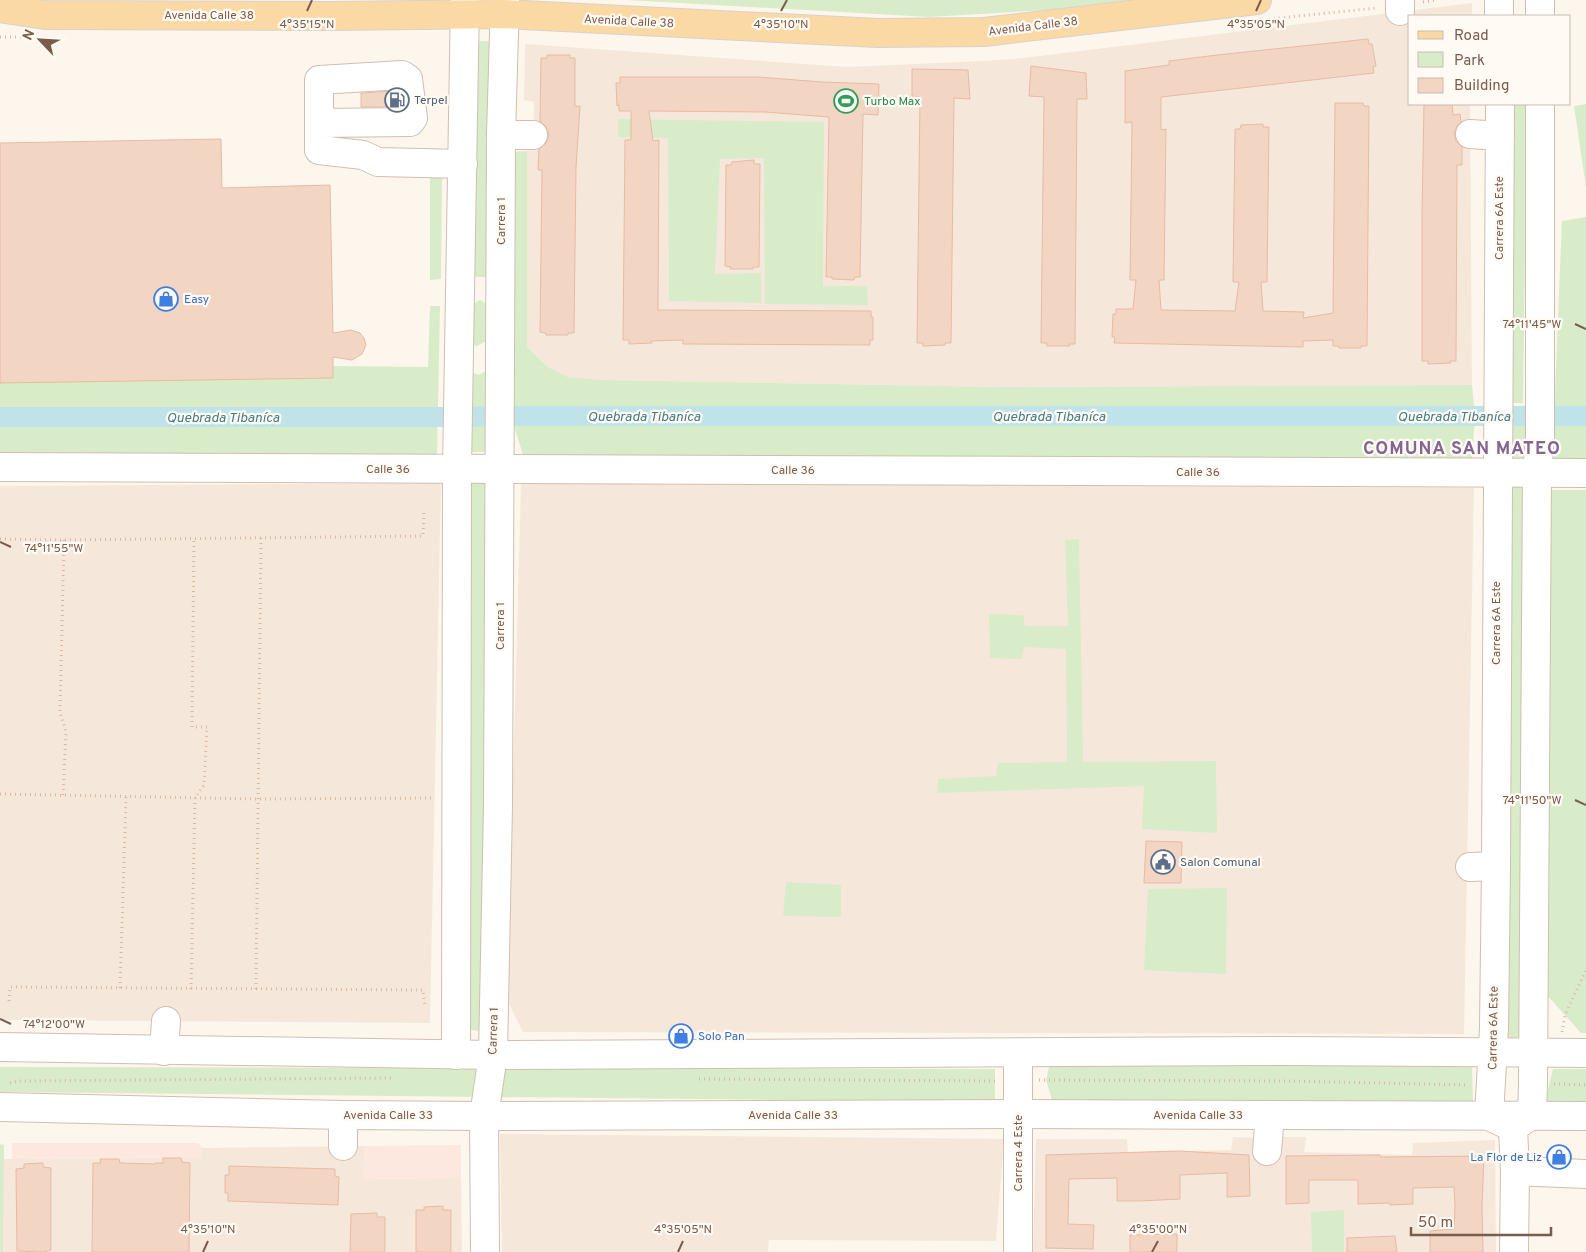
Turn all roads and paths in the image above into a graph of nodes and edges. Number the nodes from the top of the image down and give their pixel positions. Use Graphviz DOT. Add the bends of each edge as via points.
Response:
graph roads {
  1 [pos="325,0"];
  2 [pos="1257,0"];
  3 [pos="1500,0"];
  4 [pos="1540,0"];
  5 [pos="465,7"];
  6 [pos="504,7"];
  7 [pos="0,8"];
  8 [pos="45,15"];
  9 [pos="238,15"];
  10 [pos="1500,15"];
  11 [pos="1540,15"];
  12 [pos="0,19"];
  13 [pos="1500,105"];
  14 [pos="1540,105"];
  15 [pos="319,123"];
  16 [pos="1470,134"];
  17 [pos="501,135"];
  18 [pos="533,135"];
  19 [pos="1500,136"];
  20 [pos="463,158"];
  21 [pos="460,293"];
  22 [pos="501,309"];
  23 [pos="501,337"];
  24 [pos="460,340"];
  25 [pos="0,467"];
  26 [pos="457,469"];
  27 [pos="500,469"];
  28 [pos="1537,472"];
  29 [pos="1497,473"];
  30 [pos="1586,473"];
  31 [pos="424,510"];
  32 [pos="0,538"];
  33 [pos="194,538"];
  34 [pos="261,538"];
  35 [pos="64,540"];
  36 [pos="0,794"];
  37 [pos="63,795"];
  38 [pos="126,797"];
  39 [pos="195,798"];
  40 [pos="434,798"];
  41 [pos="258,799"];
  42 [pos="1586,970"];
  43 [pos="120,988"];
  44 [pos="191,989"];
  45 [pos="256,989"];
  46 [pos="9,1001"];
  47 [pos="425,1006"];
  48 [pos="1564,1016"];
  49 [pos="166,1021"];
  50 [pos="0,1047"];
  51 [pos="164,1050"];
  52 [pos="1493,1053"];
  53 [pos="1532,1053"];
  54 [pos="1018,1054"];
  55 [pos="1586,1054"];
  56 [pos="456,1055"];
  57 [pos="493,1055"];
  58 [pos="401,1078"];
  59 [pos="697,1079"];
  60 [pos="1017,1081"];
  61 [pos="1533,1083"];
  62 [pos="1586,1085"];
  63 [pos="1492,1086"];
  64 [pos="2,1096"];
  65 [pos="1017,1114"];
  66 [pos="342,1115"];
  67 [pos="1270,1115"];
  68 [pos="484,1116"];
  69 [pos="1586,1116"];
  70 [pos="1512,1120"];
  71 [pos="343,1146"];
  72 [pos="1267,1151"];
  73 [pos="1515,1171"];
  74 [pos="1586,1174"];
  75 [pos="485,1252"];
  76 [pos="1018,1252"];
  77 [pos="1514,1252"];
  1 -- 9 [label="main road"];
  2 -- 6 [label="main road, Avenida Calle 38" via="984,32 878,33"];
  3 -- 10 [label="street"];
  4 -- 11 [label="street"];
  5 -- 6 [label="main road, Avenida Calle 38"];
  5 -- 9 [label="main road, Avenida Calle 38"];
  5 -- 20 [label="street"];
  6 -- 17 [label="street, Carrera 1"];
  7 -- 8 [label="main road, Avenida Calle 38"];
  8 -- 9 [label="main road, Avenida Calle 38"];
  8 -- 12 [label="main road"];
  13 -- 19 [label="street, Carrera 6A Este"];
  14 -- 28 [label="street, Carrera 6A Este" via="1540,438"];
  15 -- 15 [label="street" via="410,122 413,118 408,79 402,75 319,80"];
  15 -- 20 [label="street" via="319,150 363,155 373,150"];
  16 -- 19 [label="street"];
  17 -- 18 [label="street"];
  17 -- 22 [label="street, Carrera 1"];
  19 -- 29 [label="street, Carrera 6A Este"];
  20 -- 21 [label="street"];
  21 -- 22 [label="street" via="475,286 486,287 494,294"];
  21 -- 24 [label="street"];
  22 -- 23 [label="street, Carrera 1"];
  23 -- 24 [label="street" via="490,356 478,359 470,358"];
  23 -- 27 [label="street, Carrera 1"];
  24 -- 26 [label="street"];
  25 -- 26 [label="street, Calle 36" via="99,476"];
  26 -- 27 [label="street, Calle 36"];
  26 -- 56 [label="street"];
  27 -- 29 [label="street, Calle 36" via="782,477"];
  27 -- 57 [label="street, Carrera 1" via="505,806"];
  28 -- 29 [label="street, Calle 36"];
  28 -- 30 [label="street, Calle 36"];
  28 -- 53 [label="street, Carrera 6A Este"];
  29 -- 52 [label="street, Carrera 6A Este" via="1483,866"];
  31 -- 34 [label="path" via="423,536"];
  32 -- 35 [label="path"];
  33 -- 34 [label="path"];
  33 -- 35 [label="path"];
  33 -- 39 [label="path" via="192,727 207,727 204,785"];
  34 -- 41 [label="path"];
  35 -- 37 [label="path" via="60,713 66,732"];
  36 -- 37 [label="path"];
  37 -- 38 [label="path"];
  38 -- 39 [label="path"];
  38 -- 43 [label="path"];
  39 -- 41 [label="path"];
  39 -- 44 [label="path"];
  40 -- 41 [label="path"];
  41 -- 45 [label="path"];
  42 -- 48 [label="path"];
  43 -- 44 [label="path"];
  43 -- 46 [label="path" via="10,987"];
  44 -- 45 [label="path"];
  45 -- 47 [label="path" via="423,990"];
  49 -- 51 [label="street"];
  50 -- 51 [label="street"];
  51 -- 56 [label="street"];
  52 -- 53 [label="street"];
  52 -- 54 [label="street"];
  52 -- 63 [label="street, Carrera 6A Este"];
  53 -- 55 [label="street"];
  53 -- 61 [label="street, Carrera 6A Este"];
  54 -- 57 [label="street"];
  54 -- 60 [label="street, Carrera 4 Este"];
  56 -- 57 [label="street"];
  57 -- 68 [label="street, Carrera 1"];
  58 -- 64 [label="path" via="18,1081"];
  59 -- 60 [label="path"];
  60 -- 63 [label="path" via="1278,1081"];
  60 -- 65 [label="street, Carrera 4 Este"];
  61 -- 62 [label="path"];
  61 -- 70 [label="street, Carrera 6A Este"];
  63 -- 70 [label="street, Carrera 6A Este"];
  64 -- 66 [label="street, Avenida Calle 33"];
  65 -- 67 [label="street, Avenida Calle 33"];
  65 -- 68 [label="street, Avenida Calle 33" via="725,1126"];
  65 -- 76 [label="street, Carrera 4 Este"];
  66 -- 68 [label="street, Avenida Calle 33"];
  66 -- 71 [label="street"];
  67 -- 70 [label="street, Avenida Calle 33"];
  67 -- 72 [label="street"];
  68 -- 75 [label="street, Carrera 1"];
  69 -- 70 [label="street, Avenida Calle 33"];
  70 -- 73 [label="street, Carrera 6A Este"];
  73 -- 74 [label="street"];
  73 -- 77 [label="street, Carrera 6A Este"];
}
